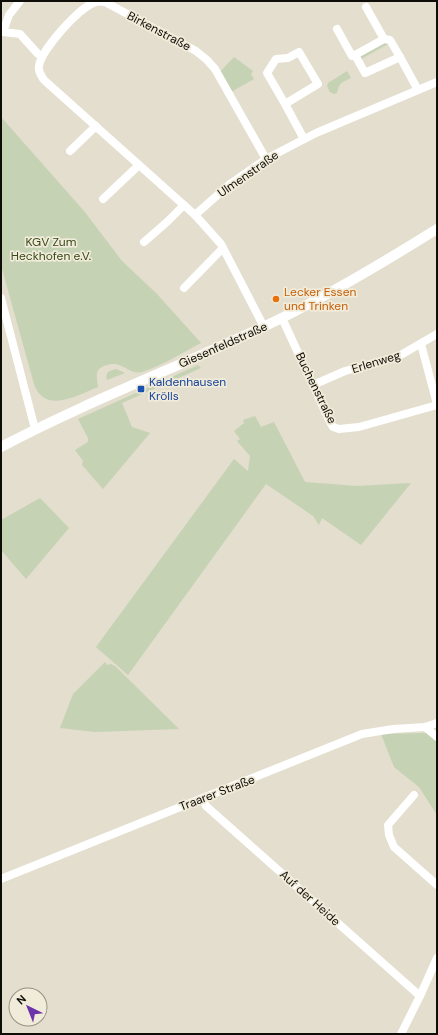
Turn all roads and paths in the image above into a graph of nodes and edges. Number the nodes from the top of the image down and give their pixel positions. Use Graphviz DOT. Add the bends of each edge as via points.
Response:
graph roads {
  1 [pos="20,1"];
  2 [pos="366,7"];
  3 [pos="337,29"];
  4 [pos="384,39"];
  5 [pos="355,55"];
  6 [pos="42,56"];
  7 [pos="400,57"];
  8 [pos="437,82"];
  9 [pos="418,90"];
  10 [pos="285,104"];
  11 [pos="96,126"];
  12 [pos="304,139"];
  13 [pos="70,151"];
  14 [pos="266,159"];
  15 [pos="139,165"];
  16 [pos="103,199"];
  17 [pos="184,205"];
  18 [pos="195,215"];
  19 [pos="437,229"];
  20 [pos="144,242"];
  21 [pos="224,248"];
  22 [pos="184,288"];
  23 [pos="1,298"];
  24 [pos="282,318"];
  25 [pos="264,327"];
  26 [pos="437,334"];
  27 [pos="421,344"];
  28 [pos="313,385"];
  29 [pos="437,404"];
  30 [pos="35,430"];
  31 [pos="1,447"];
  32 [pos="437,722"];
  33 [pos="425,727"];
  34 [pos="437,737"];
  35 [pos="414,795"];
  36 [pos="202,799"];
  37 [pos="1,879"];
  38 [pos="437,885"];
  39 [pos="437,958"];
  40 [pos="420,996"];
  41 [pos="400,1034"];
  1 -- 6 [label="street" via="9,15 3,32 20,34"];
  2 -- 4 [label="street"];
  3 -- 5 [label="street" via="352,56"];
  4 -- 5 [label="street"];
  4 -- 7 [label="street" via="390,40"];
  5 -- 7 [label="street" via="365,73"];
  6 -- 11 [label="street" via="39,72 44,80"];
  6 -- 14 [label="street, Birkenstraße" via="61,30 77,14 97,1 105,2 196,51 207,60 215,69"];
  7 -- 9 [label="street"];
  8 -- 9 [label="street, Ulmenstraße"];
  9 -- 12 [label="street, Ulmenstraße"];
  10 -- 10 [label="street" via="318,84 299,52 288,58 276,59 267,73"];
  10 -- 12 [label="street"];
  11 -- 13 [label="street"];
  11 -- 15 [label="street"];
  12 -- 14 [label="street, Ulmenstraße"];
  14 -- 18 [label="street, Ulmenstraße" via="230,184"];
  15 -- 16 [label="street"];
  15 -- 17 [label="street"];
  17 -- 18 [label="street"];
  17 -- 20 [label="street"];
  18 -- 21 [label="street"];
  19 -- 24 [label="main road, Giesenfeldstraße" via="375,268"];
  21 -- 22 [label="street"];
  21 -- 25 [label="street"];
  23 -- 30 [label="street"];
  24 -- 25 [label="main road, Giesenfeldstraße"];
  24 -- 28 [label="street, Buchenstraße"];
  25 -- 30 [label="main road, Giesenfeldstraße"];
  26 -- 27 [label="street, Erlenweg"];
  27 -- 28 [label="street, Erlenweg" via="399,356 345,371"];
  27 -- 29 [label="street, Buchenstraße"];
  28 -- 29 [label="street, Buchenstraße" via="333,427 339,429 359,427"];
  30 -- 31 [label="main road, Giesenfeldstraße"];
  32 -- 33 [label="street, Traarer Straße"];
  33 -- 34 [label="street"];
  33 -- 36 [label="street, Traarer Straße" via="362,734"];
  35 -- 38 [label="street" via="388,825 389,835 394,847"];
  36 -- 37 [label="street, Traarer Straße"];
  36 -- 40 [label="street, Auf der Heide" via="206,806"];
  39 -- 40 [label="street"];
  40 -- 41 [label="street"];
}
